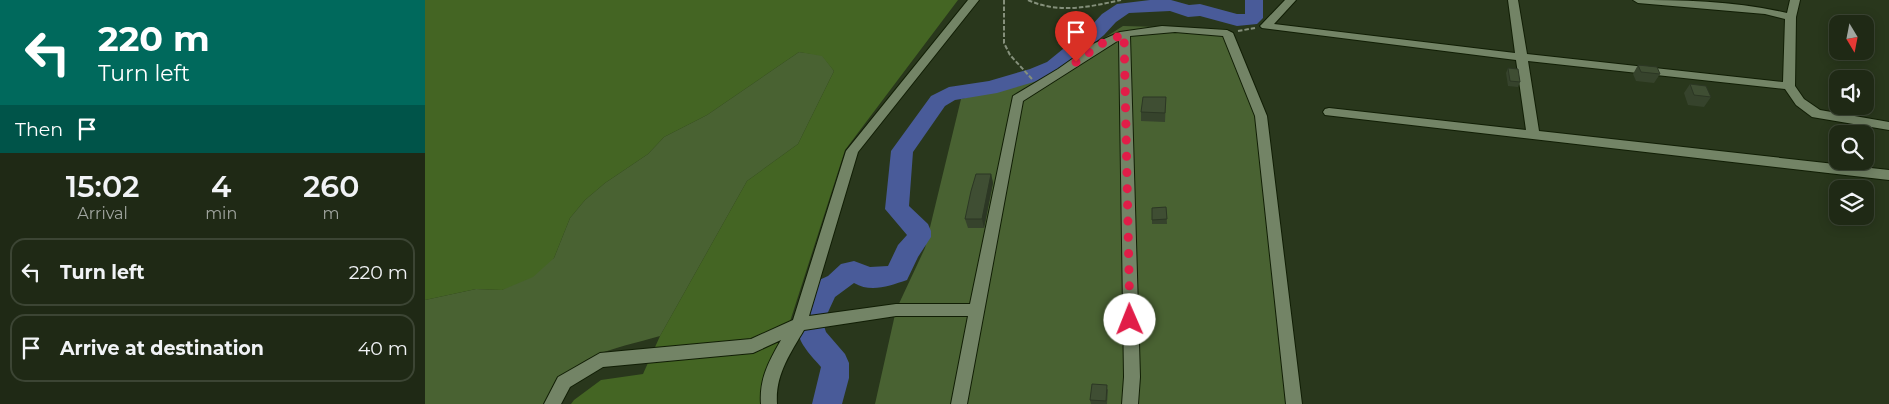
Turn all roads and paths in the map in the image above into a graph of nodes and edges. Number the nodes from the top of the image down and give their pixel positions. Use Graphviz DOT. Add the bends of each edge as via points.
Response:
graph roads {
  1 [pos="975,0"];
  2 [pos="1004,0"];
  3 [pos="1028,0"];
  4 [pos="1121,0"];
  5 [pos="1291,0"];
  6 [pos="1513,0"];
  7 [pos="1638,0"];
  8 [pos="1795,0"];
  9 [pos="1791,17"];
  10 [pos="1266,26"];
  11 [pos="1227,33"];
  12 [pos="1124,34"];
  13 [pos="1521,57"];
  14 [pos="1031,78"];
  15 [pos="1789,86"];
  16 [pos="1329,112"];
  17 [pos="1889,126"];
  18 [pos="1533,134"];
  19 [pos="1889,174"];
  20 [pos="977,310"];
  21 [pos="799,324"];
  22 [pos="552,404"];
  23 [pos="769,404"];
  24 [pos="959,404"];
  25 [pos="1130,404"];
  26 [pos="1294,404"];
  1 -- 21 [label="street" via="851,150"];
  2 -- 14 [label="path" via="1005,42 1011,55"];
  3 -- 4 [label="path" via="1063,9"];
  5 -- 10 [label="lane"];
  6 -- 13 [label="street"];
  7 -- 9 [label="street" via="1765,11"];
  8 -- 9 [label="street"];
  9 -- 15 [label="street"];
  10 -- 11 [label="path"];
  10 -- 13 [label="street"];
  11 -- 12 [label="street" via="1197,30"];
  11 -- 26 [label="street" via="1261,116"];
  12 -- 20 [label="street" via="1101,44 1017,99"];
  12 -- 25 [label="street"];
  13 -- 15 [label="street"];
  13 -- 18 [label="street"];
  15 -- 17 [label="street" via="1800,102 1816,114"];
  16 -- 18 [label="street"];
  18 -- 19 [label="street"];
  20 -- 21 [label="street" via="895,310"];
  20 -- 24 [label="street"];
  21 -- 22 [label="street" via="753,346 601,360 564,382"];
  21 -- 23 [label="street" via="773,369 768,390"];
}
